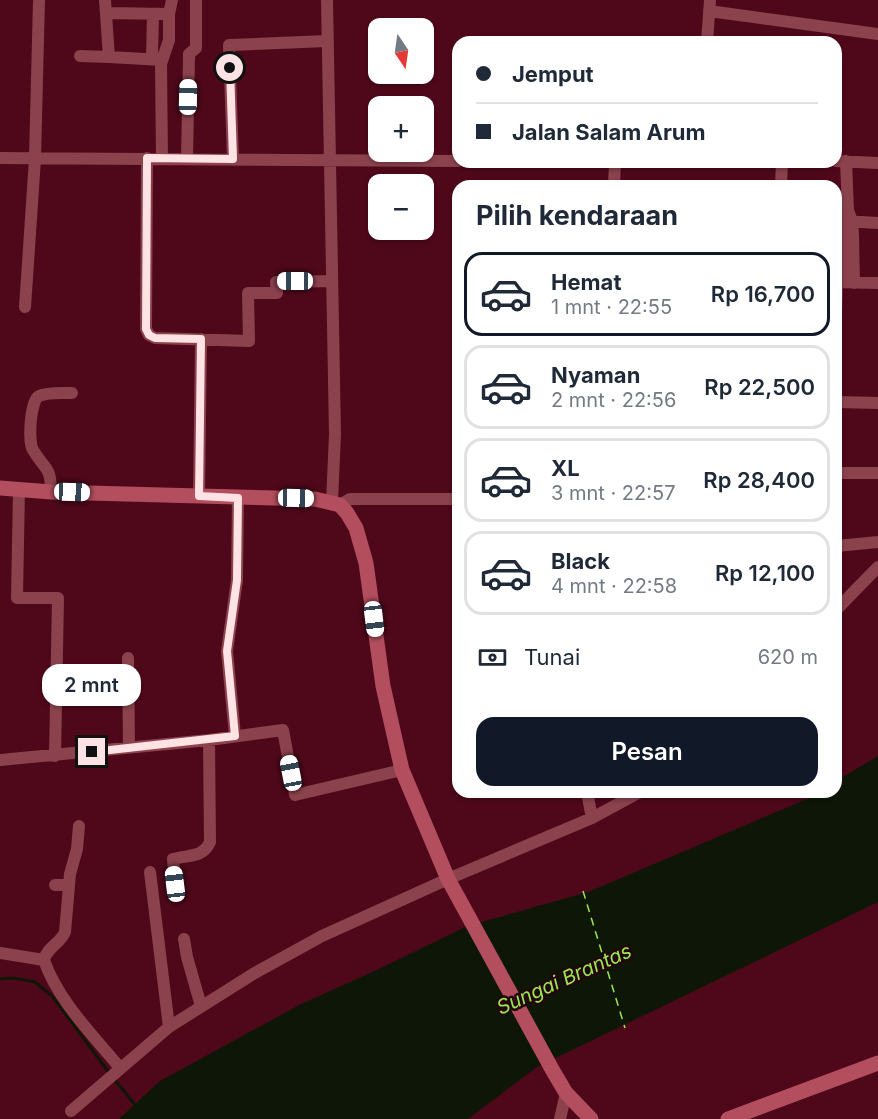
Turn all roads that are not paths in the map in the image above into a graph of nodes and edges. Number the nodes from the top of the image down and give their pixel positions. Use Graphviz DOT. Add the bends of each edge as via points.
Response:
graph roads {
  1 [pos="39,0"];
  2 [pos="105,0"];
  3 [pos="172,0"];
  4 [pos="196,0"];
  5 [pos="327,0"];
  6 [pos="710,5"];
  7 [pos="106,13"];
  8 [pos="153,14"];
  9 [pos="169,14"];
  10 [pos="878,34"];
  11 [pos="707,36"];
  12 [pos="327,41"];
  13 [pos="80,56"];
  14 [pos="109,57"];
  15 [pos="157,59"];
  16 [pos="0,158"];
  17 [pos="147,158"];
  18 [pos="162,158"];
  19 [pos="35,159"];
  20 [pos="187,159"];
  21 [pos="233,159"];
  22 [pos="329,160"];
  23 [pos="452,161"];
  24 [pos="842,163"];
  25 [pos="878,165"];
  26 [pos="848,219"];
  27 [pos="878,223"];
  28 [pos="332,281"];
  29 [pos="843,282"];
  30 [pos="878,283"];
  31 [pos="26,307"];
  32 [pos="201,339"];
  33 [pos="72,393"];
  34 [pos="842,402"];
  35 [pos="878,403"];
  36 [pos="842,473"];
  37 [pos="878,473"];
  38 [pos="0,488"];
  39 [pos="19,489"];
  40 [pos="51,492"];
  41 [pos="199,496"];
  42 [pos="238,498"];
  43 [pos="452,499"];
  44 [pos="336,503"];
  45 [pos="878,542"];
  46 [pos="842,545"];
  47 [pos="878,567"];
  48 [pos="842,604"];
  49 [pos="128,658"];
  50 [pos="235,736"];
  51 [pos="209,740"];
  52 [pos="129,747"];
  53 [pos="55,756"];
  54 [pos="0,760"];
  55 [pos="402,770"];
  56 [pos="588,798"];
  57 [pos="629,798"];
  58 [pos="592,818"];
  59 [pos="79,826"];
  60 [pos="150,872"];
  61 [pos="450,882"];
  62 [pos="175,884"];
  63 [pos="55,885"];
  64 [pos="69,885"];
  65 [pos="184,939"];
  66 [pos="0,953"];
  67 [pos="44,960"];
  68 [pos="201,1006"];
  69 [pos="170,1027"];
  70 [pos="878,1063"];
  71 [pos="120,1068"];
  72 [pos="566,1093"];
  73 [pos="71,1111"];
  74 [pos="560,1119"];
  75 [pos="591,1119"];
  76 [pos="728,1119"];
  1 -- 19 [label="street"];
  2 -- 7 [label="street"];
  3 -- 9 [label="street"];
  4 -- 20 [label="street" via="196,48 189,54"];
  5 -- 12 [label="street"];
  6 -- 10 [label="street"];
  6 -- 11 [label="street"];
  7 -- 8 [label="street"];
  7 -- 14 [label="street"];
  8 -- 9 [label="street"];
  8 -- 15 [label="street"];
  9 -- 15 [label="street" via="170,40"];
  12 -- 21 [label="street" via="229,45"];
  12 -- 22 [label="street"];
  13 -- 14 [label="street"];
  14 -- 15 [label="street"];
  15 -- 18 [label="street"];
  16 -- 19 [label="street"];
  17 -- 18 [label="street"];
  17 -- 19 [label="street"];
  17 -- 32 [label="street" via="146,329 155,338"];
  18 -- 20 [label="street"];
  19 -- 31 [label="street"];
  20 -- 21 [label="street"];
  21 -- 22 [label="street"];
  22 -- 23 [label="street"];
  22 -- 28 [label="street"];
  24 -- 25 [label="street"];
  24 -- 26 [label="street"];
  26 -- 27 [label="street"];
  26 -- 29 [label="street"];
  28 -- 32 [label="street" via="276,282 277,293 248,293 249,341"];
  28 -- 44 [label="street"];
  29 -- 30 [label="street"];
  32 -- 41 [label="street"];
  33 -- 40 [label="street" via="41,395 33,407 30,442 49,470"];
  34 -- 35 [label="street"];
  36 -- 37 [label="street"];
  38 -- 39 [label="main road"];
  39 -- 40 [label="main road"];
  39 -- 53 [label="street" via="17,598 58,598"];
  40 -- 41 [label="main road"];
  41 -- 42 [label="main road"];
  42 -- 44 [label="main road"];
  42 -- 50 [label="street" via="237,580 227,651"];
  43 -- 44 [label="street" via="350,499"];
  44 -- 55 [label="main road" via="356,528 366,563 383,686"];
  45 -- 46 [label="street"];
  47 -- 48 [label="street"];
  49 -- 52 [label="street"];
  50 -- 51 [label="street"];
  50 -- 55 [label="street" via="283,730 295,795"];
  51 -- 52 [label="street"];
  51 -- 62 [label="street" via="210,842 202,853 173,859"];
  52 -- 53 [label="street"];
  53 -- 54 [label="street"];
  55 -- 61 [label="main road"];
  56 -- 58 [label="street"];
  57 -- 58 [label="street"];
  58 -- 61 [label="street"];
  59 -- 64 [label="street"];
  60 -- 69 [label="street"];
  61 -- 68 [label="street" via="322,936"];
  61 -- 72 [label="main road"];
  63 -- 64 [label="street"];
  64 -- 67 [label="street" via="65,932"];
  65 -- 68 [label="street"];
  66 -- 67 [label="street"];
  67 -- 71 [label="street" via="63,997"];
  68 -- 69 [label="street"];
  69 -- 71 [label="street"];
  70 -- 76 [label="main road"];
  71 -- 73 [label="street"];
  72 -- 74 [label="street"];
  72 -- 75 [label="main road"];
}
